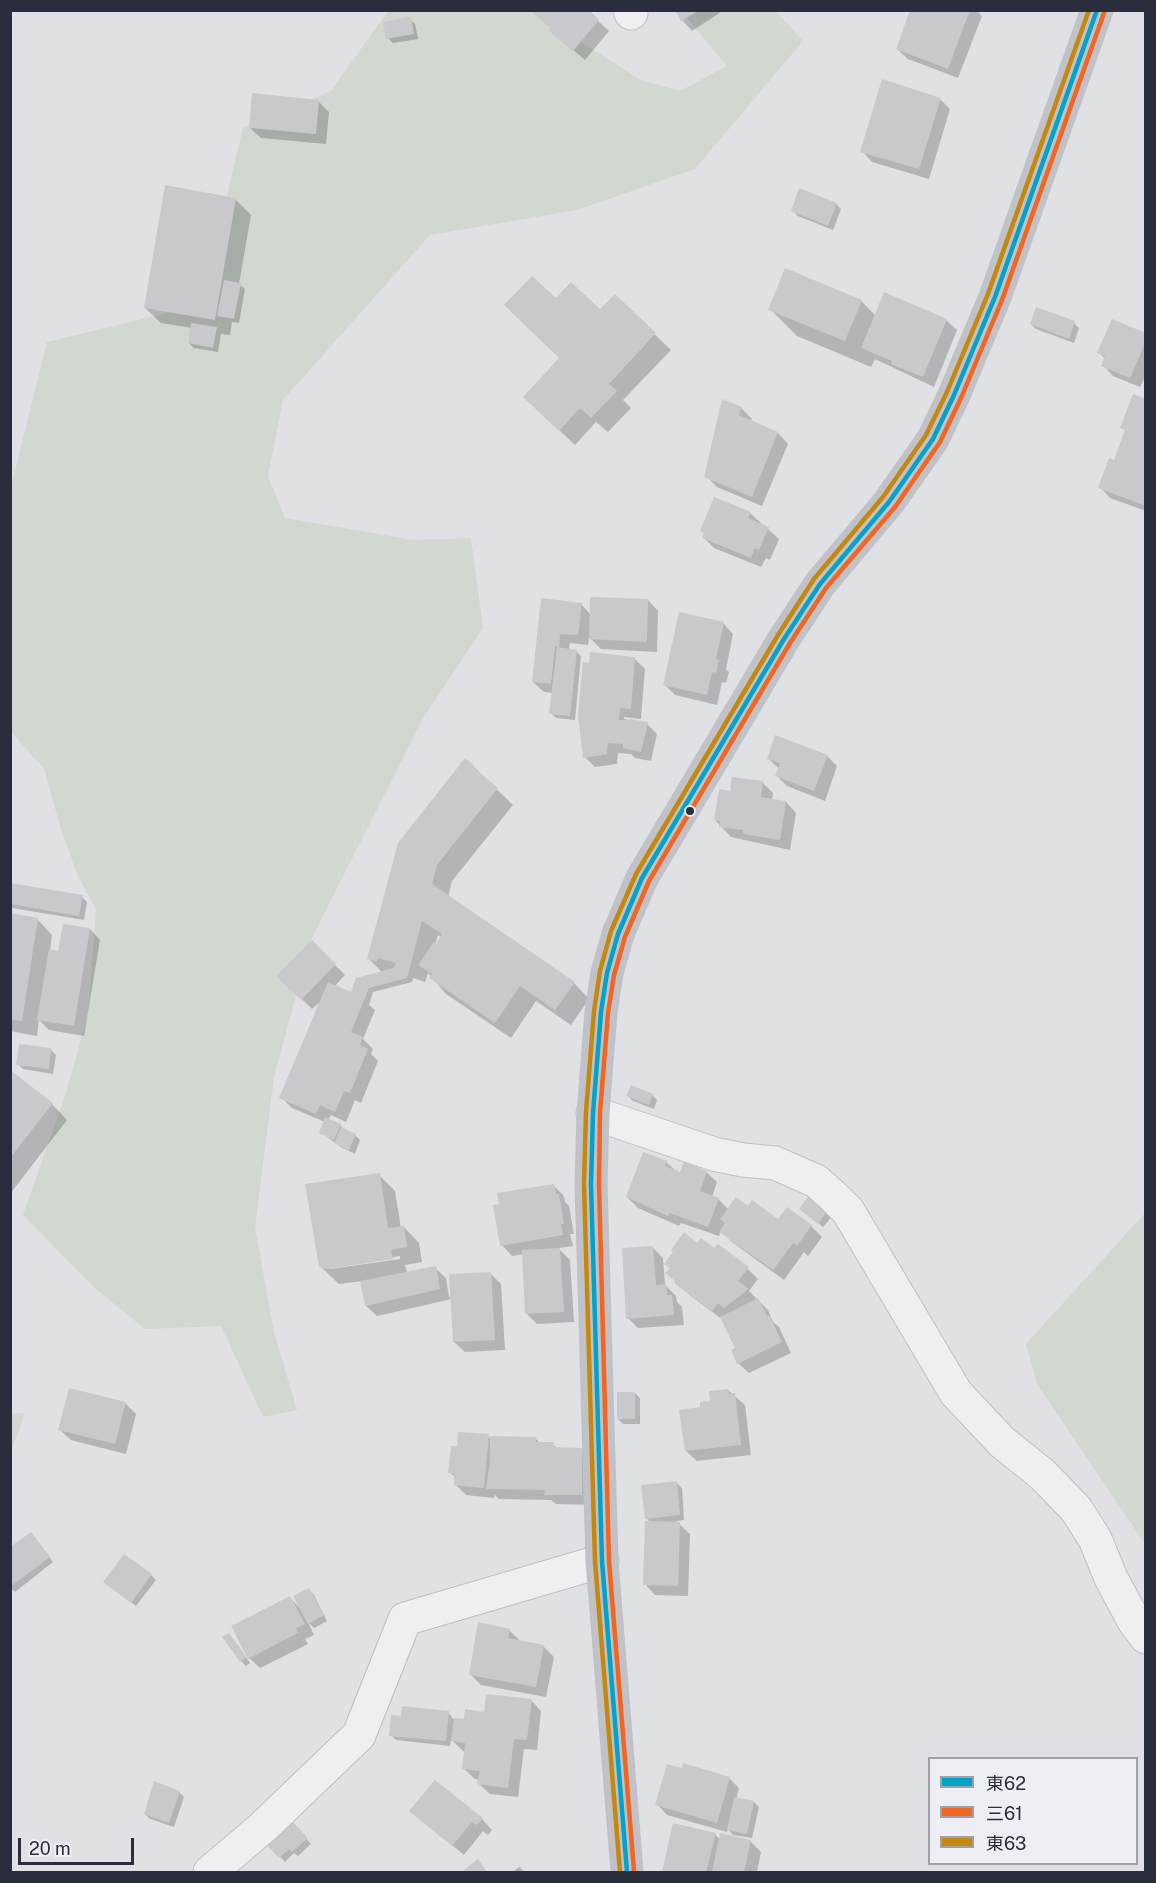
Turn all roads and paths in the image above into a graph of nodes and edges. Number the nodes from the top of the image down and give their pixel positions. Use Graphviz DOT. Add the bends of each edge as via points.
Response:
graph roads {
  1 [pos="1097,10"];
  2 [pos="593,1113"];
  3 [pos="602,1561"];
  4 [pos="1146,1637"];
  5 [pos="210,1872"];
  6 [pos="627,1872"];
  1 -- 2 [label="street" via="995,297 933,439 889,502 820,584 784,639 664,837 630,903 607,973"];
  2 -- 3 [label="street" via="591,1184"];
  2 -- 4 [label="street" via="714,1154 775,1163 816,1181 834,1197 848,1211 956,1392 1002,1442 1076,1509"];
  3 -- 5 [label="street" via="405,1619 359,1736"];
  3 -- 6 [label="street"];
}
